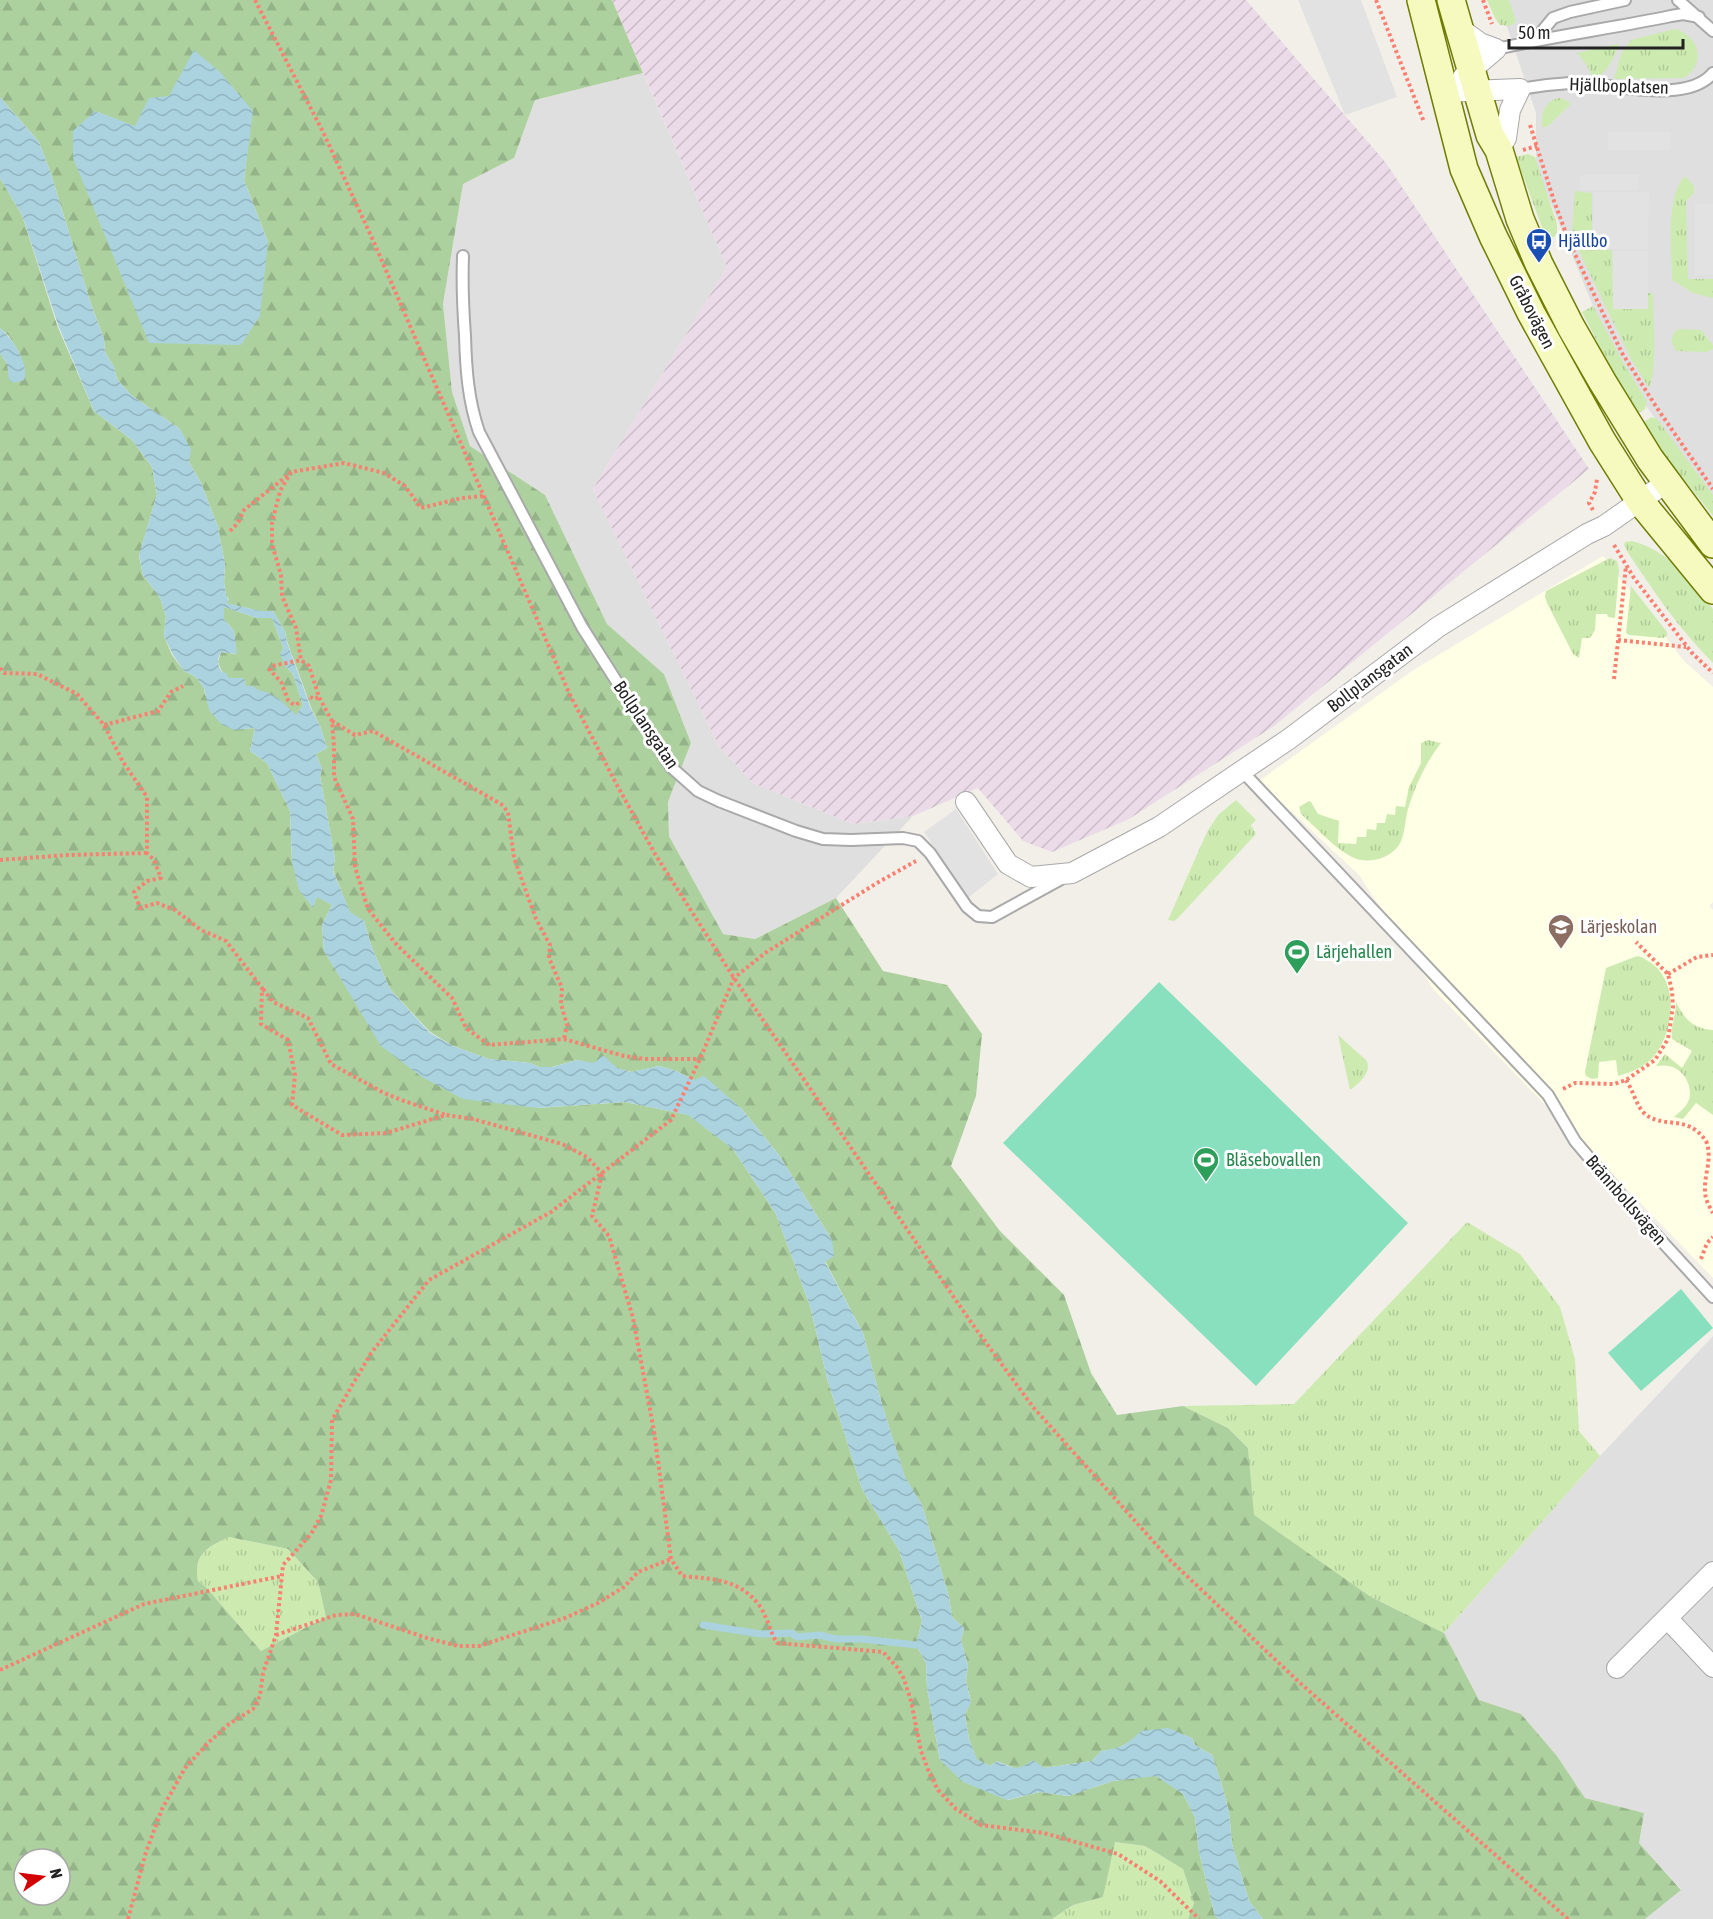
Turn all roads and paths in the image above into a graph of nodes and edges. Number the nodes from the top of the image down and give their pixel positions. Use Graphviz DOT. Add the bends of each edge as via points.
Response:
graph roads {
  1 [pos="255,0"];
  2 [pos="1421,0"];
  3 [pos="1450,0"];
  4 [pos="1483,0"];
  5 [pos="1625,0"];
  6 [pos="1678,0"];
  7 [pos="1699,17"];
  8 [pos="1459,27"];
  9 [pos="1713,31"];
  10 [pos="1535,40"];
  11 [pos="1501,48"];
  12 [pos="1713,73"];
  13 [pos="1474,80"];
  14 [pos="1520,89"];
  15 [pos="1445,92"];
  16 [pos="1499,150"];
  17 [pos="463,256"];
  18 [pos="291,472"];
  19 [pos="1667,482"];
  20 [pos="1713,489"];
  21 [pos="483,496"];
  22 [pos="1640,501"];
  23 [pos="230,531"];
  24 [pos="1713,544"];
  25 [pos="1619,554"];
  26 [pos="1626,566"];
  27 [pos="1713,590"];
  28 [pos="1618,640"];
  29 [pos="1688,647"];
  30 [pos="301,660"];
  31 [pos="0,668"];
  32 [pos="1713,673"];
  33 [pos="1614,679"];
  34 [pos="183,686"];
  35 [pos="310,697"];
  36 [pos="319,697"];
  37 [pos="299,702"];
  38 [pos="332,721"];
  39 [pos="104,725"];
  40 [pos="1242,771"];
  41 [pos="966,802"];
  42 [pos="147,853"];
  43 [pos="930,853"];
  44 [pos="0,860"];
  45 [pos="1072,873"];
  46 [pos="1636,942"];
  47 [pos="1713,954"];
  48 [pos="1668,974"];
  49 [pos="734,978"];
  50 [pos="262,988"];
  51 [pos="564,1039"];
  52 [pos="700,1059"];
  53 [pos="1626,1080"];
  54 [pos="1548,1095"];
  55 [pos="446,1115"];
  56 [pos="602,1173"];
  57 [pos="1713,1213"];
  58 [pos="1713,1237"];
  59 [pos="1695,1277"];
  60 [pos="1713,1297"];
  61 [pos="672,1559"];
  62 [pos="1713,1572"];
  63 [pos="282,1576"];
  64 [pos="1667,1618"];
  65 [pos="276,1635"];
  66 [pos="1713,1667"];
  67 [pos="1617,1668"];
  68 [pos="0,1670"];
  69 [pos="128,1919"];
  70 [pos="1199,1919"];
  71 [pos="1568,1919"];
  1 -- 21 [label="path" via="372,238"];
  2 -- 15 [label="main road, Gråbovägen"];
  3 -- 8 [label="main road, Gråbovägen"];
  4 -- 11 [label="path" via="1492,25 1502,32"];
  5 -- 10 [label="lane" via="1553,18"];
  6 -- 7 [label="lane"];
  7 -- 9 [label="lane"];
  7 -- 10 [label="lane" via="1671,16"];
  8 -- 11 [label="street" via="1480,43"];
  8 -- 13 [label="main road, Gråbovägen"];
  10 -- 11 [label="lane"];
  11 -- 13 [label="street"];
  12 -- 14 [label="lane, Hjällboplatsen" via="1696,86 1676,89 1572,83"];
  13 -- 14 [label="street, Hjällboplatsen"];
  13 -- 15 [label="street, Hjällboplatsen"];
  13 -- 16 [label="main road, Gråbovägen" via="1490,135"];
  14 -- 16 [label="street"];
  14 -- 20 [label="path" via="1570,244 1618,343"];
  15 -- 22 [label="main road, Gråbovägen" via="1464,169 1493,236 1574,392"];
  16 -- 19 [label="main road, Gråbovägen" via="1520,219 1539,264 1607,390"];
  17 -- 43 [label="lane, Bollplansgatan" via="468,390 479,432 582,627 671,766 698,791 796,831 832,839 903,838 918,841"];
  18 -- 21 [label="path" via="344,463 384,473 405,486 421,508"];
  18 -- 23 [label="path" via="244,510"];
  18 -- 30 [label="path" via="280,491 272,523 272,544"];
  19 -- 22 [label="street, Bollplansgatan"];
  19 -- 24 [label="main road, Gråbovägen"];
  21 -- 49 [label="path" via="569,693 655,854"];
  22 -- 27 [label="main road, Gråbovägen"];
  22 -- 40 [label="street, Bollplansgatan" via="1438,627"];
  25 -- 26 [label="path"];
  26 -- 28 [label="path"];
  26 -- 29 [label="path"];
  28 -- 29 [label="path"];
  28 -- 33 [label="path"];
  29 -- 32 [label="path"];
  30 -- 36 [label="path" via="309,666"];
  30 -- 37 [label="path" via="272,666 270,670 282,682 288,700 294,705"];
  31 -- 39 [label="path" via="4,673 38,674 76,694"];
  34 -- 39 [label="path" via="171,692 158,711"];
  35 -- 36 [label="path"];
  36 -- 38 [label="path"];
  38 -- 51 [label="path" via="355,735 373,731 501,804 508,812 518,869 550,945 549,958 562,988 561,1004 567,1025"];
  38 -- 51 [label="path" via="334,777 353,819 356,867 368,909 397,945 452,998 466,1028 489,1045"];
  39 -- 42 [label="path" via="147,797"];
  40 -- 45 [label="street, Bollplansgatan" via="1159,827"];
  40 -- 54 [label="lane, Brännbollsvägen"];
  41 -- 45 [label="street, Bollplansgatan" via="1008,864 1031,877"];
  42 -- 44 [label="path"];
  42 -- 50 [label="path" via="161,878 147,881 134,892 140,908 157,903 226,941"];
  43 -- 45 [label="lane, Bollplansgatan" via="967,907 978,916 992,917"];
  43 -- 49 [label="path" via="765,953"];
  46 -- 48 [label="path"];
  47 -- 48 [label="path" via="1697,957"];
  48 -- 53 [label="path" via="1673,1006 1668,1039 1655,1060"];
  49 -- 52 [label="path"];
  49 -- 71 [label="path" via="1033,1407 1179,1568 1300,1683"];
  50 -- 55 [label="path" via="273,1002 308,1018 331,1064 342,1072 384,1093"];
  50 -- 55 [label="path" via="261,1024 288,1040 295,1075 292,1106 342,1135 386,1133"];
  51 -- 52 [label="path" via="624,1056"];
  52 -- 56 [label="path" via="671,1120"];
  53 -- 54 [label="path" via="1614,1084 1575,1083"];
  53 -- 57 [label="path" via="1645,1114 1691,1127 1705,1140 1711,1157 1705,1190"];
  54 -- 59 [label="lane, Brännbollsvägen" via="1575,1141"];
  55 -- 56 [label="path" via="562,1144 587,1157"];
  56 -- 61 [label="path" via="592,1216 609,1236 633,1318"];
  56 -- 63 [label="path" via="551,1212 429,1280 393,1325 371,1353 332,1419 331,1479 321,1516 311,1534 283,1565"];
  58 -- 59 [label="path" via="1707,1243"];
  59 -- 60 [label="lane, Brännbollsvägen"];
  61 -- 65 [label="path" via="638,1572 624,1587 598,1603 479,1647 427,1638 355,1614 336,1615"];
  61 -- 70 [label="path" via="682,1576 740,1586 759,1605 777,1643 883,1652 904,1679 928,1772 956,1809 981,1825 1044,1833 1119,1854 1160,1881"];
  62 -- 64 [label="street"];
  63 -- 65 [label="path"];
  63 -- 68 [label="path" via="144,1604"];
  64 -- 66 [label="street"];
  64 -- 67 [label="street"];
  65 -- 69 [label="path" via="253,1709 229,1724 185,1768 162,1809"];
}
